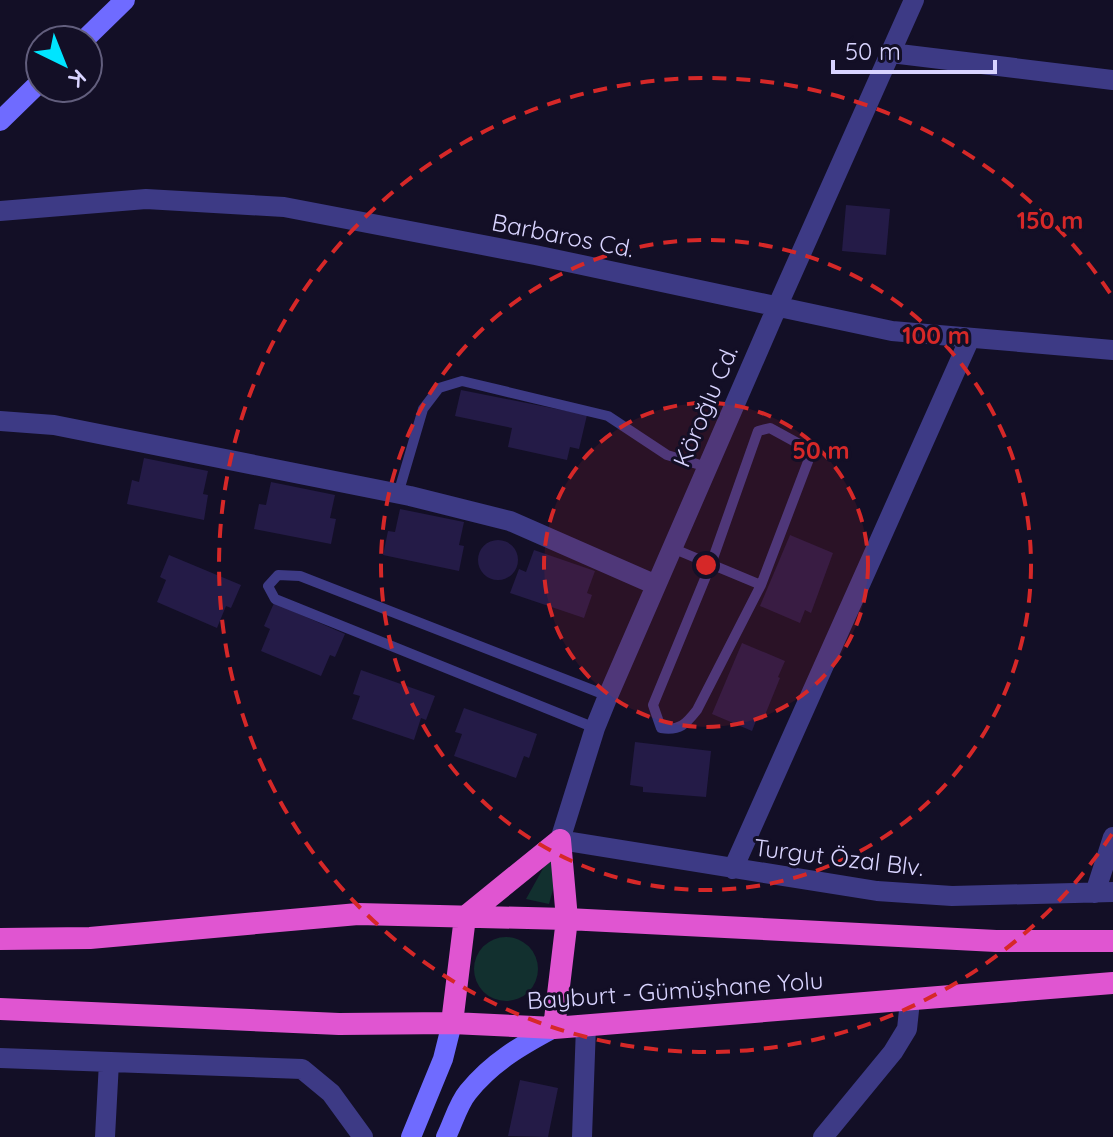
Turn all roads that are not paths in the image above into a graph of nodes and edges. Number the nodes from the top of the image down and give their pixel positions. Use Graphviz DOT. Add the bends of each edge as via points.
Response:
graph roads {
  1 [pos="125,0"];
  2 [pos="914,0"];
  3 [pos="100,24"];
  4 [pos="891,53"];
  5 [pos="1113,80"];
  6 [pos="24,98"];
  7 [pos="0,121"];
  8 [pos="0,211"];
  9 [pos="778,305"];
  10 [pos="970,338"];
  11 [pos="1113,350"];
  12 [pos="0,421"];
  13 [pos="707,467"];
  14 [pos="398,494"];
  15 [pos="672,548"];
  16 [pos="711,564"];
  17 [pos="656,585"];
  18 [pos="761,585"];
  19 [pos="608,696"];
  20 [pos="595,728"];
  21 [pos="1113,837"];
  22 [pos="560,840"];
  23 [pos="733,869"];
  24 [pos="1104,892"];
  25 [pos="465,917"];
  26 [pos="567,919"];
  27 [pos="0,939"];
  28 [pos="1113,941"];
  29 [pos="1113,983"];
  30 [pos="910,1001"];
  31 [pos="0,1009"];
  32 [pos="452,1023"];
  33 [pos="586,1026"];
  34 [pos="554,1028"];
  35 [pos="0,1058"];
  36 [pos="109,1062"];
  37 [pos="105,1137"];
  38 [pos="363,1137"];
  39 [pos="411,1137"];
  40 [pos="446,1137"];
  41 [pos="582,1137"];
  42 [pos="823,1137"];
  1 -- 3 [label="main road"];
  2 -- 4 [label="street, Köroğlu Cd."];
  4 -- 5 [label="street"];
  4 -- 9 [label="street, Köroğlu Cd."];
  6 -- 7 [label="main road"];
  8 -- 9 [label="street, Barbaros Cd." via="146,199 284,207"];
  9 -- 10 [label="street, Barbaros Cd." via="892,331"];
  9 -- 13 [label="street, Köroğlu Cd."];
  10 -- 11 [label="street, Barbaros Cd."];
  10 -- 23 [label="street"];
  12 -- 14 [label="street" via="54,425"];
  13 -- 14 [label="lane" via="667,455 608,416 462,381 439,388 423,409"];
  13 -- 15 [label="street, Köroğlu Cd."];
  14 -- 17 [label="street" via="510,521"];
  15 -- 16 [label="lane"];
  15 -- 17 [label="street, Köroğlu Cd."];
  16 -- 18 [label="lane"];
  16 -- 18 [label="lane" via="758,431 770,428 812,451"];
  16 -- 18 [label="lane" via="653,705 661,728 684,727 697,710"];
  17 -- 19 [label="street, Köroğlu Cd."];
  19 -- 20 [label="street, Köroğlu Cd."];
  19 -- 20 [label="lane" via="300,576 278,575 268,586 275,599"];
  20 -- 22 [label="street, Köroğlu Cd."];
  21 -- 24 [label="street"];
  22 -- 23 [label="street, Turgut Özal Blv."];
  22 -- 25 [label="highway"];
  22 -- 26 [label="highway"];
  23 -- 24 [label="street, Turgut Özal Blv." via="877,891 952,896"];
  25 -- 26 [label="highway, Bayburt - Gümüşhane Yolu"];
  25 -- 27 [label="highway, Bayburt - Gümüşhane Yolu" via="358,914 90,938"];
  25 -- 32 [label="highway"];
  26 -- 28 [label="highway, Bayburt - Gümüşhane Yolu" via="980,940"];
  26 -- 34 [label="highway"];
  29 -- 30 [label="highway, Bayburt - Gümüşhane Yolu"];
  30 -- 33 [label="highway, Bayburt - Gümüşhane Yolu"];
  30 -- 42 [label="street" via="907,1029 893,1052"];
  31 -- 32 [label="highway, Bayburt - Gümüşhane Yolu" via="339,1024"];
  32 -- 34 [label="highway, Bayburt - Gümüşhane Yolu"];
  32 -- 39 [label="main road"];
  33 -- 34 [label="highway, Bayburt - Gümüşhane Yolu"];
  33 -- 41 [label="street"];
  34 -- 40 [label="main road" via="511,1051 489,1070 466,1094"];
  35 -- 36 [label="street"];
  36 -- 37 [label="street"];
  36 -- 38 [label="street" via="302,1069 331,1093"];
}
